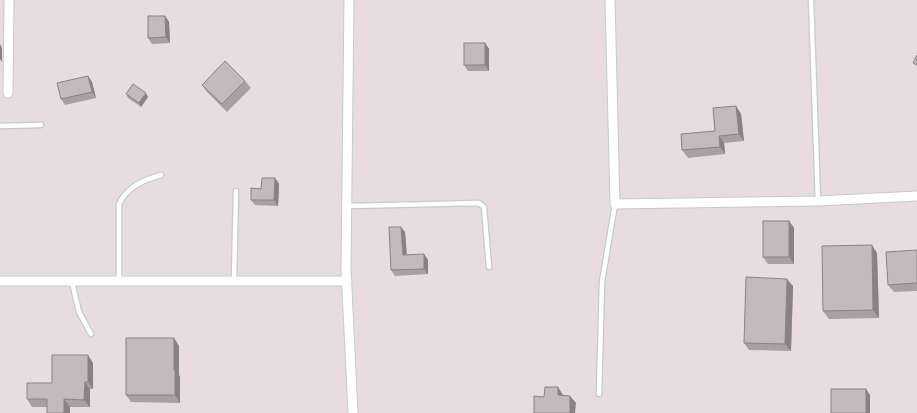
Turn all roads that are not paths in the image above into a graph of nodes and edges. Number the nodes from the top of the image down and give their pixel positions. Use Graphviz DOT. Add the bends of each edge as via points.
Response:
graph roads {
  1 [pos="9,0"];
  2 [pos="349,0"];
  3 [pos="610,0"];
  4 [pos="811,0"];
  5 [pos="8,93"];
  6 [pos="42,125"];
  7 [pos="0,126"];
  8 [pos="161,175"];
  9 [pos="236,191"];
  10 [pos="917,196"];
  11 [pos="818,200"];
  12 [pos="615,204"];
  13 [pos="347,206"];
  14 [pos="489,267"];
  15 [pos="71,280"];
  16 [pos="118,280"];
  17 [pos="234,280"];
  18 [pos="0,281"];
  19 [pos="347,281"];
  20 [pos="91,334"];
  21 [pos="599,394"];
  22 [pos="353,413"];
  1 -- 5 [label="street"];
  2 -- 13 [label="street"];
  3 -- 12 [label="street"];
  4 -- 11 [label="lane"];
  6 -- 7 [label="lane"];
  8 -- 16 [label="lane" via="135,185 118,204"];
  9 -- 17 [label="lane"];
  10 -- 11 [label="street"];
  11 -- 12 [label="street"];
  12 -- 21 [label="lane" via="602,282"];
  13 -- 14 [label="lane" via="479,203 484,207"];
  13 -- 19 [label="street"];
  15 -- 16 [label="street"];
  15 -- 18 [label="street"];
  15 -- 20 [label="lane" via="79,312"];
  16 -- 17 [label="street"];
  17 -- 19 [label="street"];
  19 -- 22 [label="street"];
}
